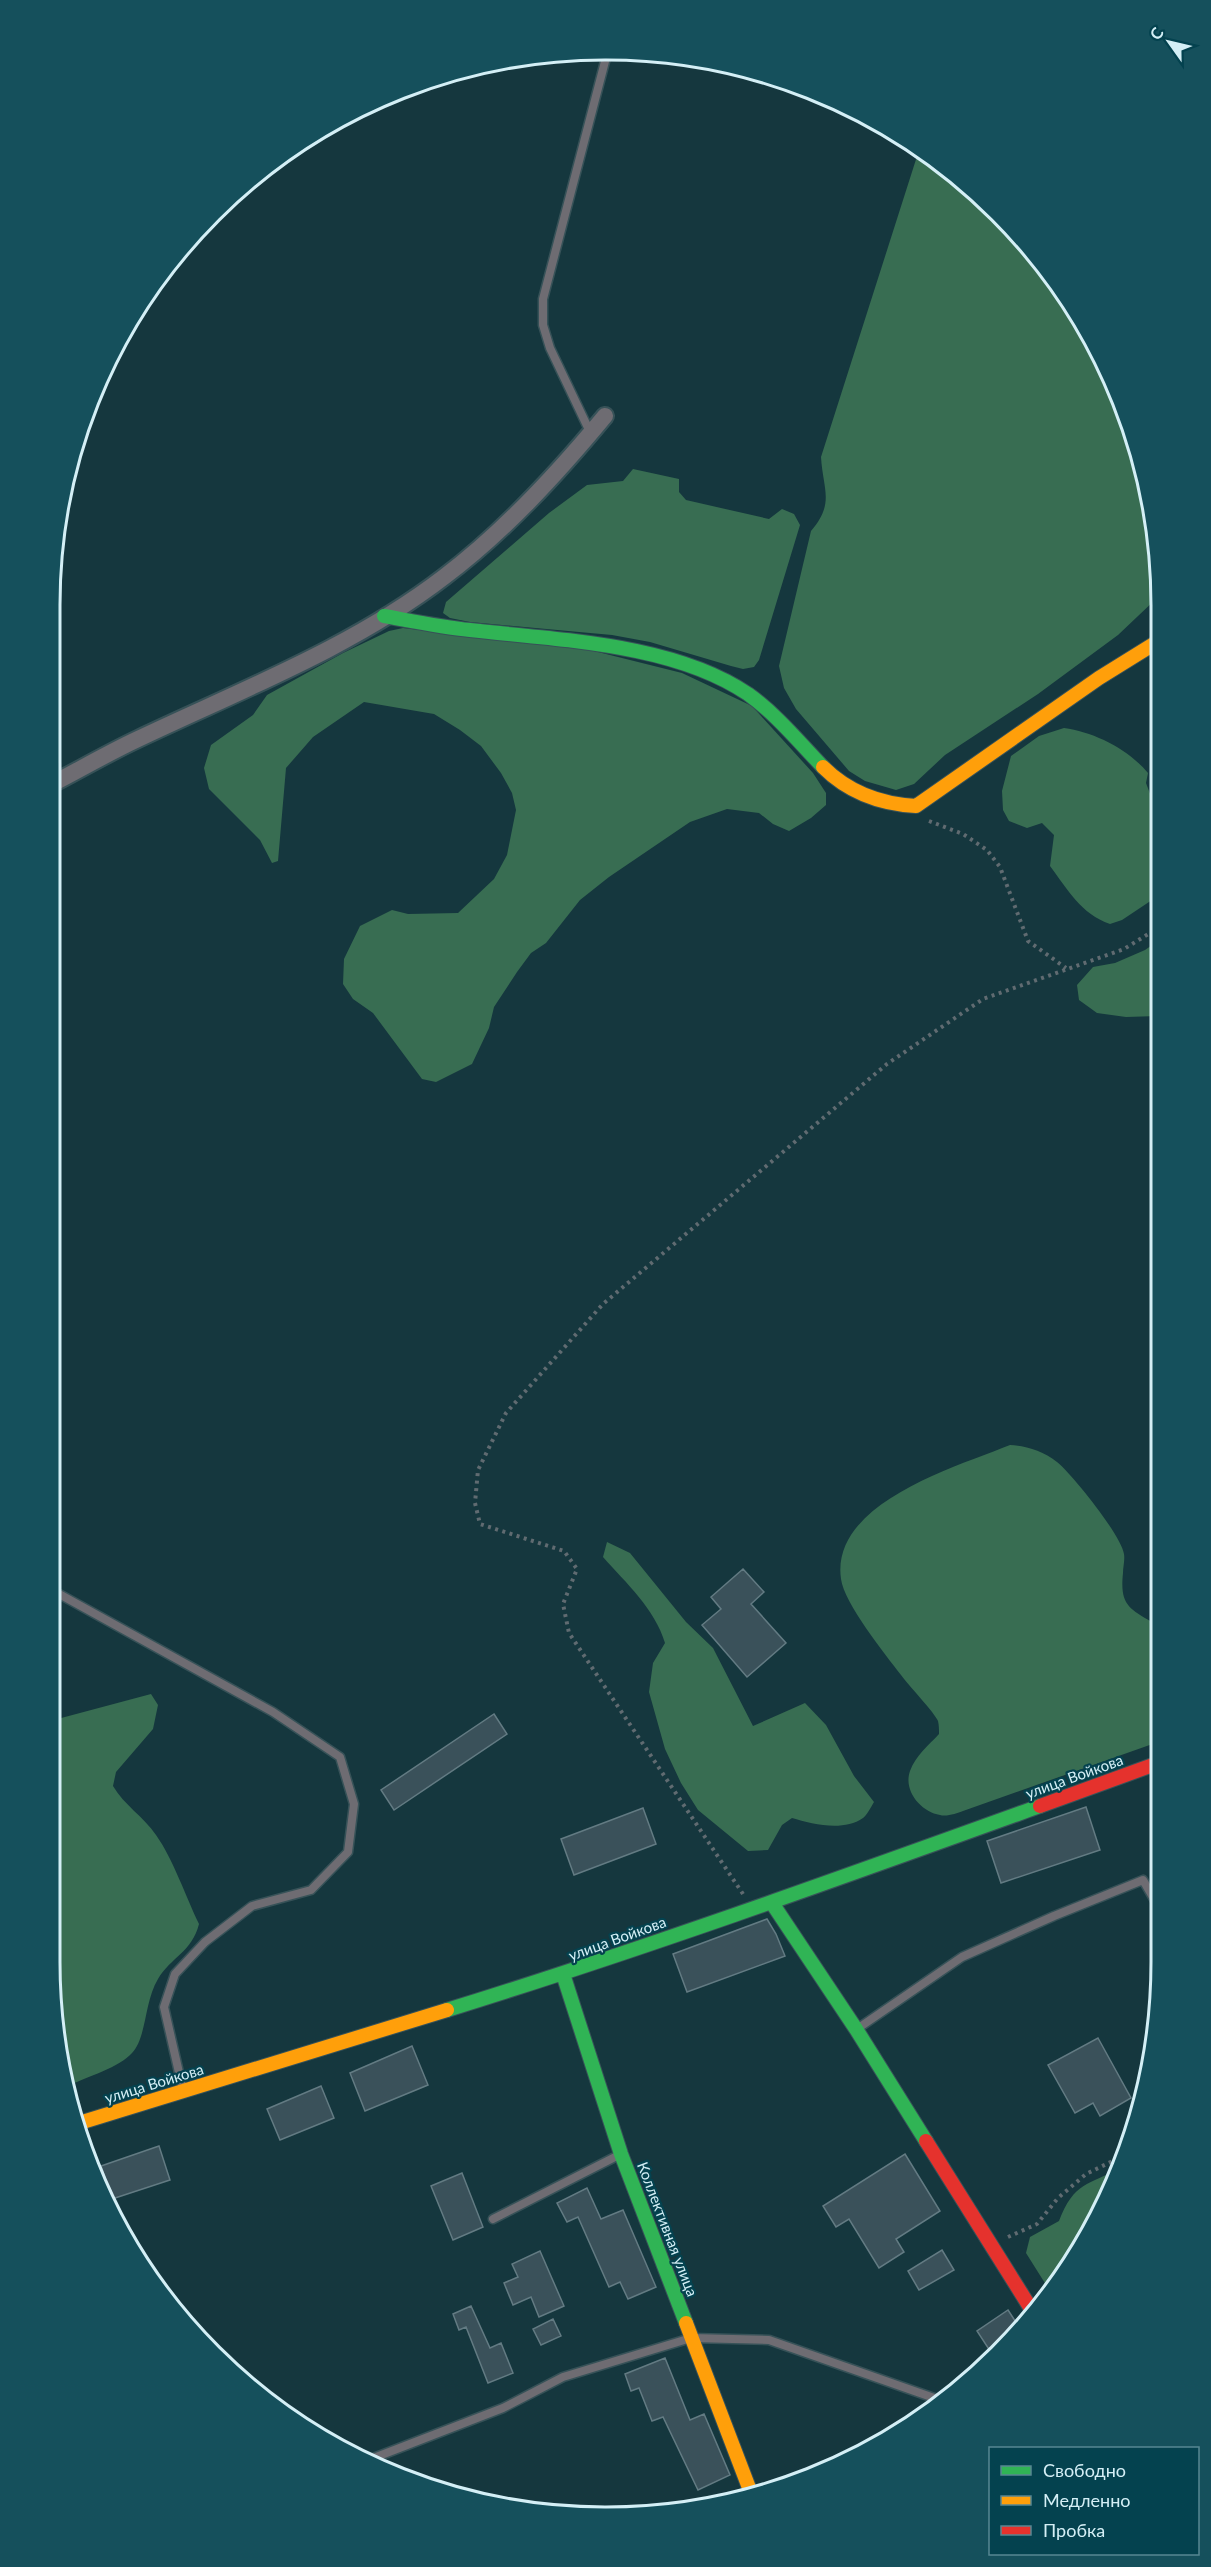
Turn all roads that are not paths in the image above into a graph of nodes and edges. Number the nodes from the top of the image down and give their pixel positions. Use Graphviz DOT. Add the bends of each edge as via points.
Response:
graph roads {
  1 [pos="605,60"];
  2 [pos="605,416"];
  3 [pos="591,434"];
  4 [pos="384,616"];
  5 [pos="1151,646"];
  6 [pos="60,780"];
  7 [pos="60,1595"];
  8 [pos="1151,1766"];
  9 [pos="1151,1894"];
  10 [pos="772,1903"];
  11 [pos="563,1974"];
  12 [pos="856,2029"];
  13 [pos="183,2092"];
  14 [pos="84,2121"];
  15 [pos="621,2154"];
  16 [pos="493,2219"];
  17 [pos="1029,2305"];
  18 [pos="691,2338"];
  19 [pos="933,2398"];
  20 [pos="377,2457"];
  21 [pos="749,2487"];
  1 -- 3 [label="lane" via="543,299 543,325 550,348"];
  2 -- 3 [label="street"];
  3 -- 4 [label="street" via="481,548 444,578"];
  4 -- 5 [label="street" via="466,630 588,642 671,660 747,694 838,782 883,802 909,807 916,806"];
  4 -- 6 [label="street" via="256,686"];
  7 -- 13 [label="lane" via="273,1712 340,1757 354,1804 348,1852 311,1890 252,1906 205,1942 175,1974 164,2007"];
  8 -- 10 [label="street, улица Войкова"];
  9 -- 12 [label="lane" via="1143,1880 962,1957"];
  10 -- 11 [label="street, улица Войкова"];
  10 -- 12 [label="street"];
  11 -- 13 [label="street, улица Войкова"];
  11 -- 15 [label="street, Коллективная улица"];
  12 -- 17 [label="street"];
  13 -- 14 [label="street, улица Войкова"];
  15 -- 16 [label="lane"];
  15 -- 18 [label="street, Коллективная улица"];
  18 -- 19 [label="lane" via="769,2340"];
  18 -- 20 [label="lane" via="563,2377 503,2408"];
  18 -- 21 [label="street, Коллективная улица"];
}
